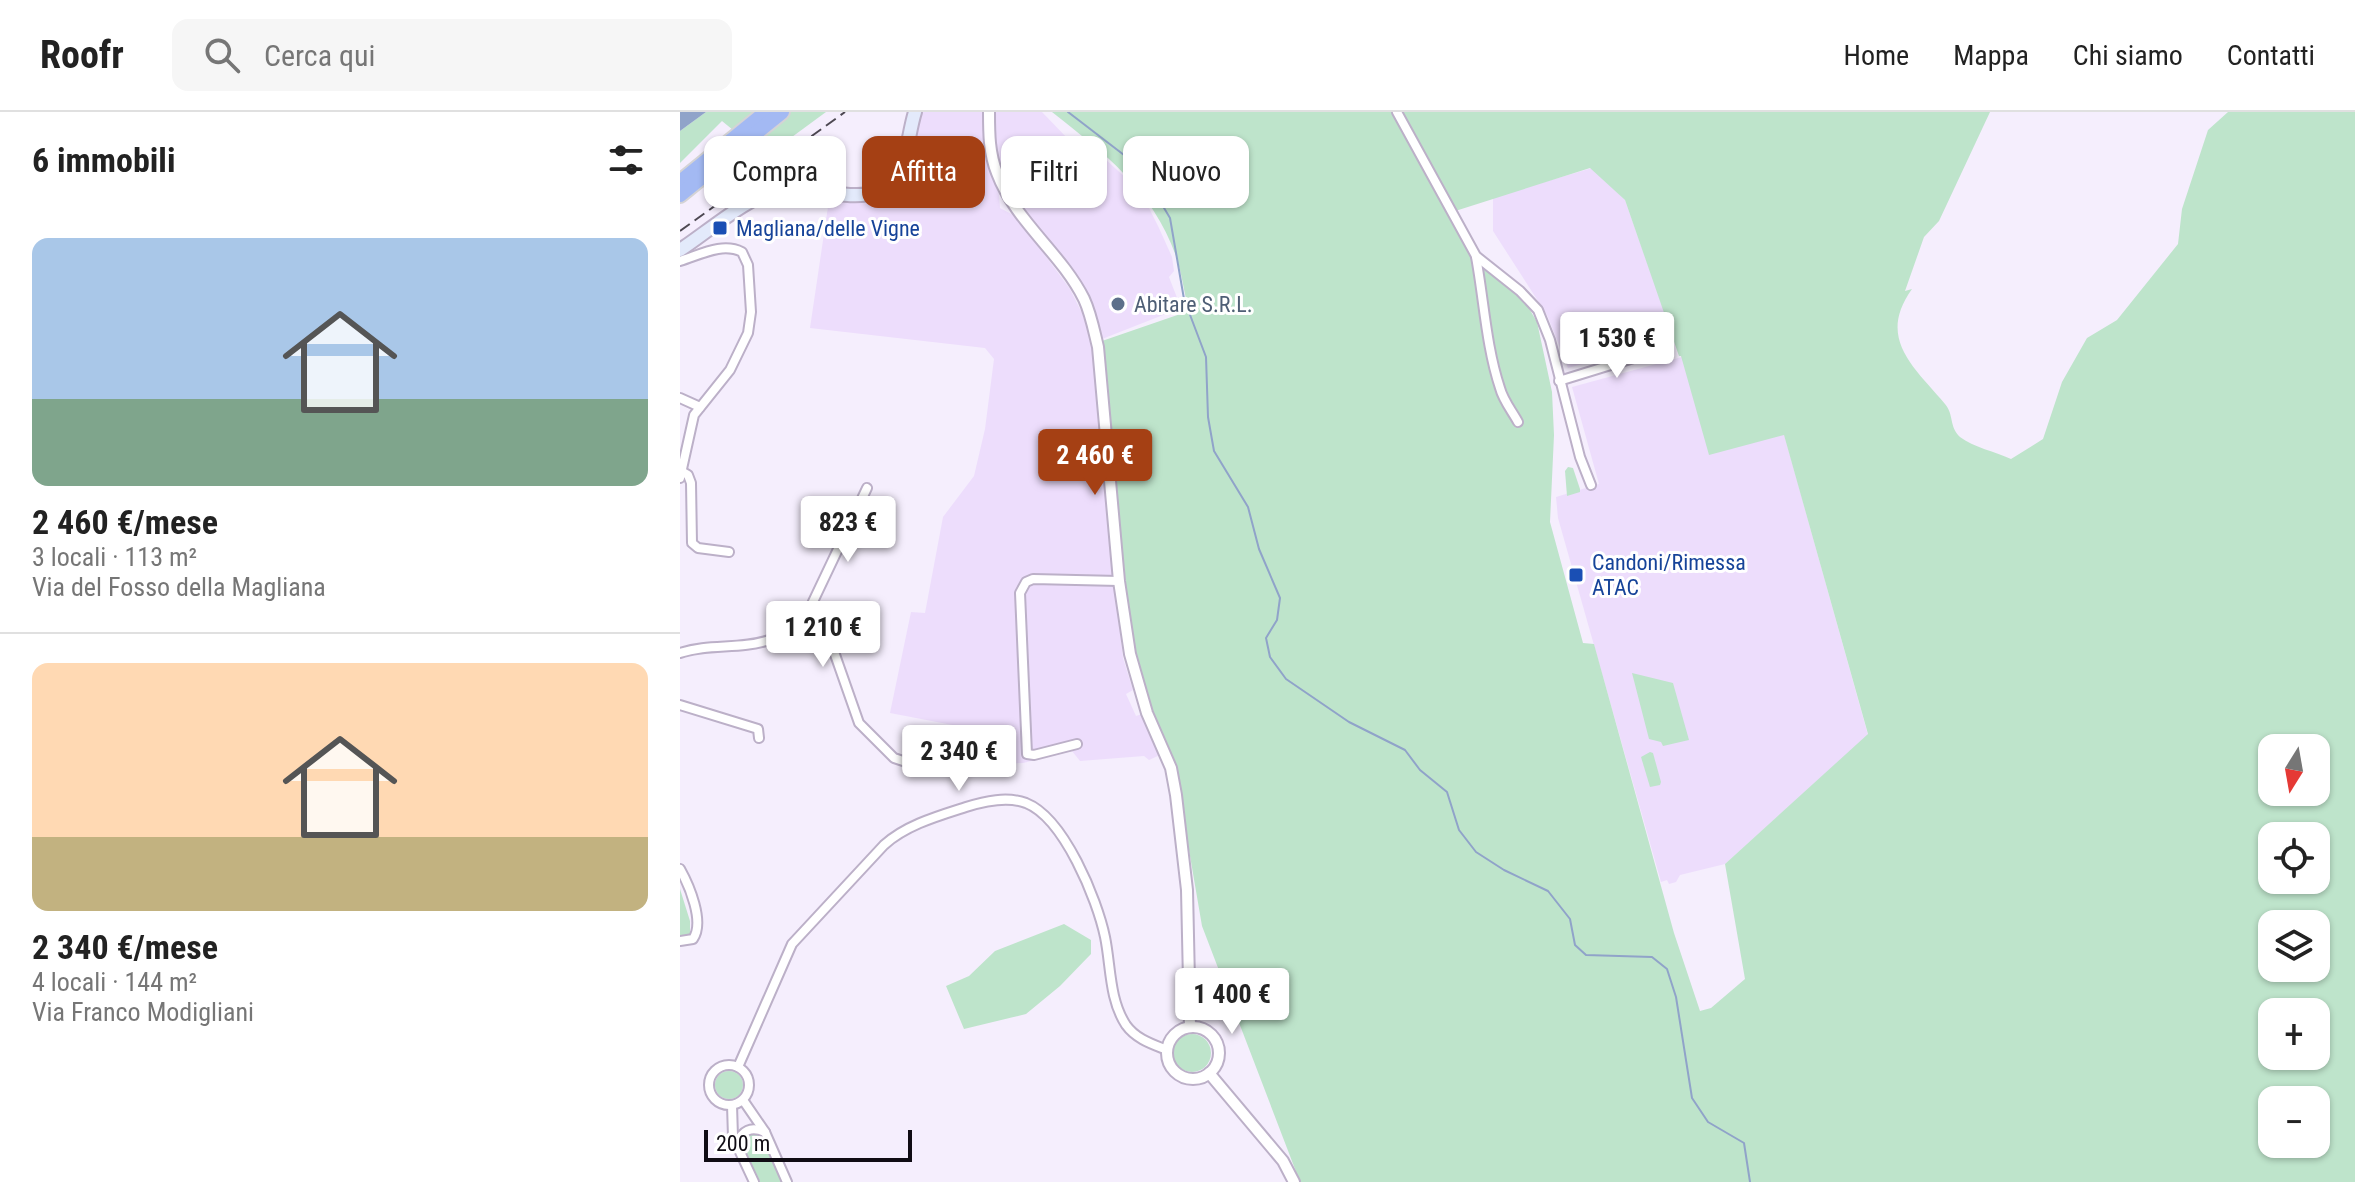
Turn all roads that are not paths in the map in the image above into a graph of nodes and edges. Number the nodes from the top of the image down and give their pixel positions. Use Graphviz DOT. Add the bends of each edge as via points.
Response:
graph roads {
  1 [pos="766,112"];
  2 [pos="782,112"];
  3 [pos="915,112"];
  4 [pos="989,112"];
  5 [pos="1397,112"];
  6 [pos="680,182"];
  7 [pos="680,195"];
  8 [pos="680,250"];
  9 [pos="1476,256"];
  10 [pos="680,261"];
  11 [pos="1666,348"];
  12 [pos="1559,381"];
  13 [pos="680,398"];
  14 [pos="700,407"];
  15 [pos="1518,422"];
  16 [pos="681,474"];
  17 [pos="1591,485"];
  18 [pos="867,488"];
  19 [pos="729,552"];
  20 [pos="1119,581"];
  21 [pos="801,627"];
  22 [pos="680,653"];
  23 [pos="680,705"];
  24 [pos="759,738"];
  25 [pos="1077,744"];
  26 [pos="909,757"];
  27 [pos="680,869"];
  28 [pos="680,941"];
  29 [pos="1190,1027"];
  30 [pos="1167,1050"];
  31 [pos="738,1067"];
  32 [pos="1209,1073"];
  33 [pos="743,1100"];
  34 [pos="732,1105"];
  35 [pos="765,1132"];
  36 [pos="736,1145"];
  37 [pos="754,1182"];
  38 [pos="787,1182"];
  39 [pos="1294,1182"];
  1 -- 6 [label="highway"];
  2 -- 7 [label="highway"];
  3 -- 8 [label="main road" via="900,170 883,188 858,195 771,192"];
  4 -- 20 [label="street" via="989,146 997,175 1075,284 1093,324"];
  5 -- 9 [label="street"];
  9 -- 12 [label="street" via="1538,310"];
  9 -- 15 [label="street" via="1500,392"];
  10 -- 14 [label="street" via="729,247 742,252 748,265 747,336 725,379"];
  11 -- 12 [label="street"];
  12 -- 17 [label="street"];
  13 -- 14 [label="street"];
  14 -- 16 [label="street" via="691,423"];
  16 -- 19 [label="street" via="691,480 692,543"];
  18 -- 21 [label="street"];
  20 -- 25 [label="street" via="1033,579 1020,593 1027,754"];
  20 -- 29 [label="street" via="1133,670 1171,768 1176,795 1187,890"];
  21 -- 22 [label="street" via="755,645"];
  21 -- 26 [label="street" via="816,625 826,634 859,723 898,760"];
  23 -- 24 [label="street" via="758,729"];
  27 -- 28 [label="street" via="698,929 693,939"];
  29 -- 30 [label="street" via="1174,1035"];
  29 -- 32 [label="street" via="1206,1031 1216,1043 1218,1058"];
  30 -- 31 [label="street" via="1137,1036 1121,1016 1101,924 1064,842 1034,807 1001,800 916,825 884,845 789,948"];
  30 -- 32 [label="street" via="1176,1073 1192,1079"];
  31 -- 33 [label="street" via="749,1082"];
  31 -- 34 [label="street" via="724,1066 710,1079 714,1098"];
  32 -- 39 [label="street" via="1283,1161"];
  33 -- 34 [label="street"];
  33 -- 35 [label="street"];
  34 -- 36 [label="street"];
  35 -- 36 [label="street" via="747,1130"];
  35 -- 38 [label="street"];
  36 -- 37 [label="street"];
}
